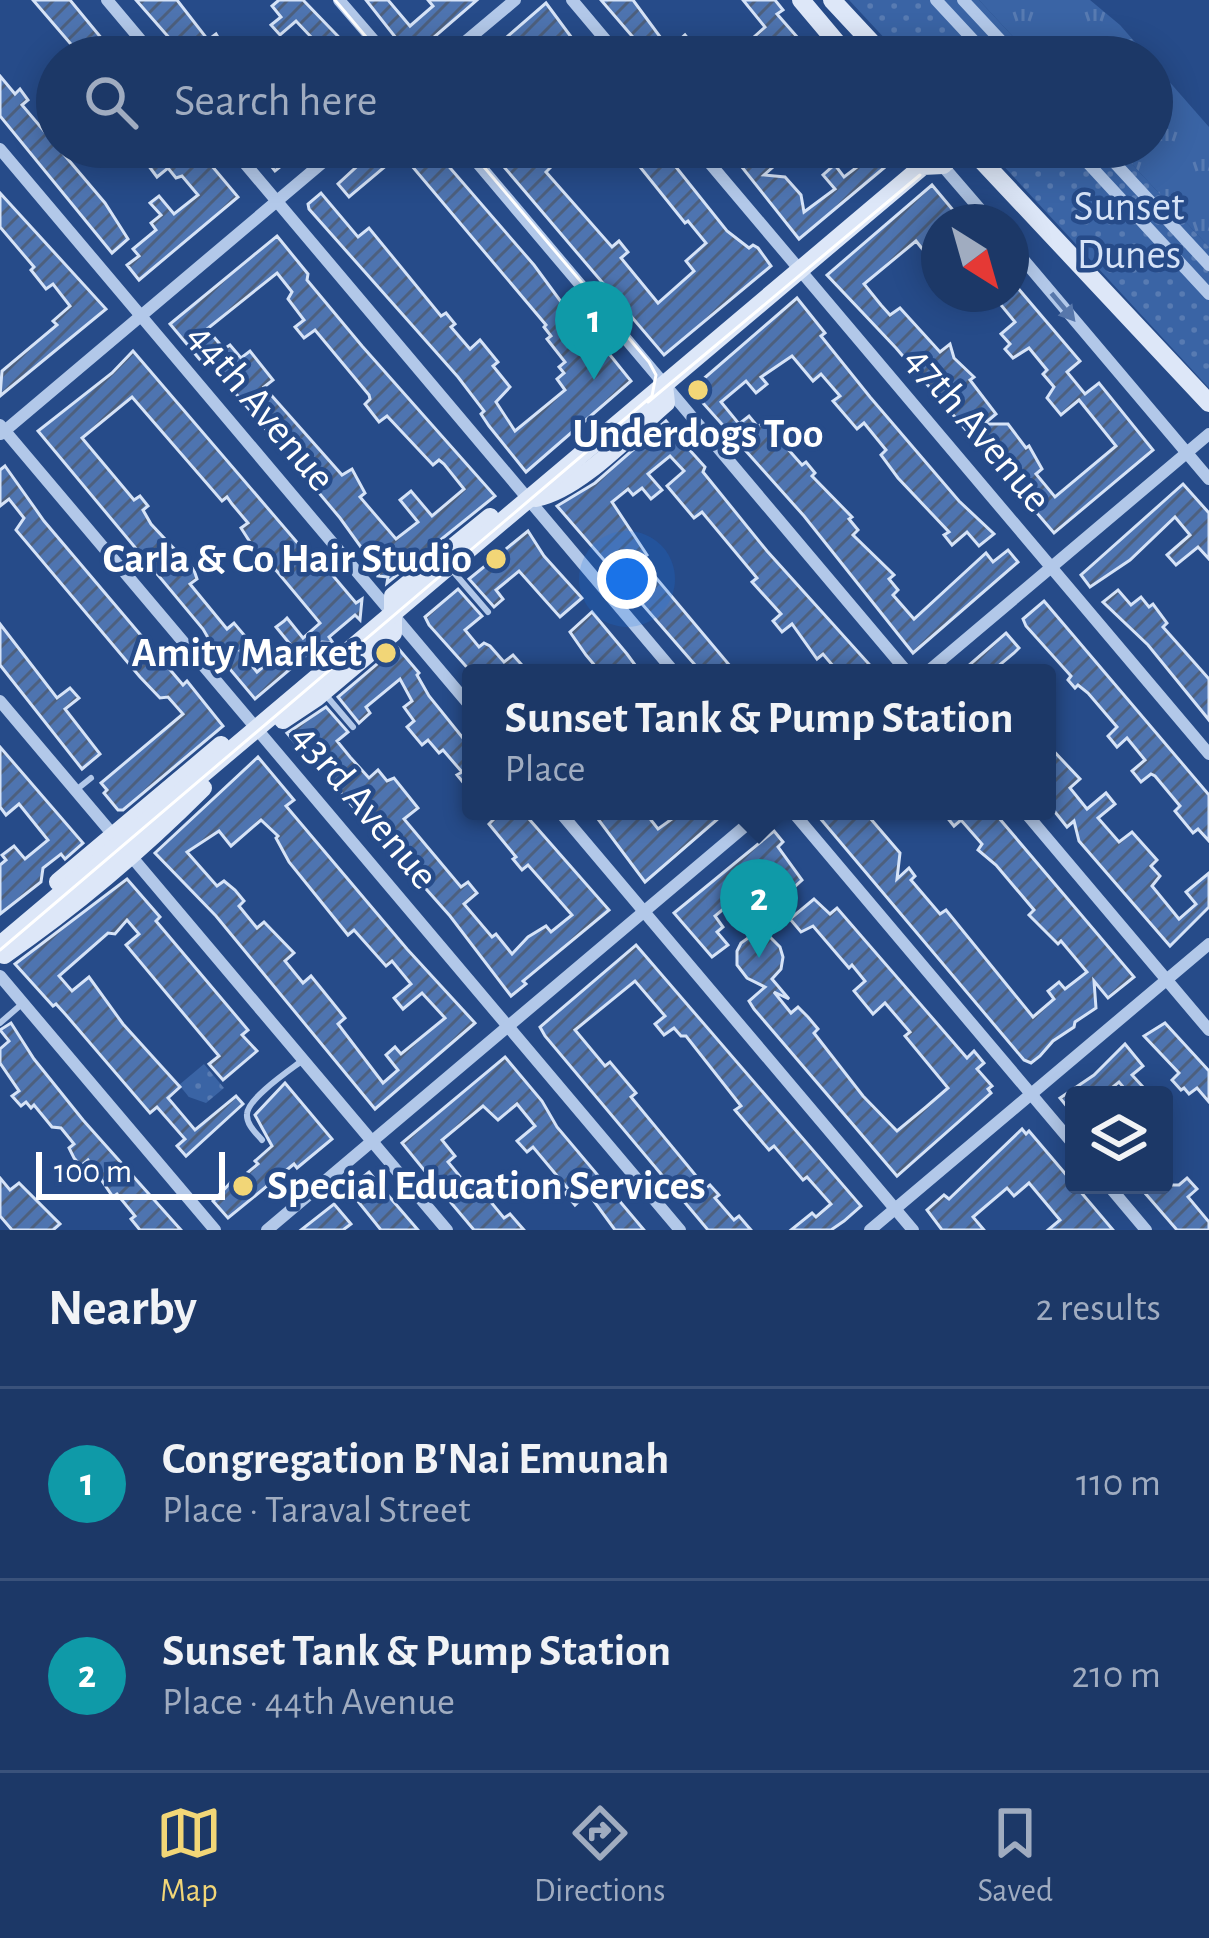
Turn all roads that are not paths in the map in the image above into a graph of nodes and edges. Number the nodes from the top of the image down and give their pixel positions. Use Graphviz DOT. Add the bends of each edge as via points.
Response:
graph roads {
  1 [pos="107,0"];
  2 [pos="339,0"];
  3 [pos="515,0"];
  4 [pos="572,0"];
  5 [pos="801,0"];
  6 [pos="832,0"];
  7 [pos="936,0"];
  8 [pos="963,0"];
  9 [pos="137,36"];
  10 [pos="370,36"];
  11 [pos="472,36"];
  12 [pos="602,36"];
  13 [pos="831,36"];
  14 [pos="865,36"];
  15 [pos="969,36"];
  16 [pos="996,36"];
  17 [pos="0,149"];
  18 [pos="249,168"];
  19 [pos="316,168"];
  20 [pos="482,168"];
  21 [pos="714,168"];
  22 [pos="914,168"];
  23 [pos="941,168"];
  24 [pos="986,168"];
  25 [pos="1092,168"];
  26 [pos="1119,168"];
  27 [pos="277,201"];
  28 [pos="974,204"];
  29 [pos="1209,265"];
  30 [pos="1029,266"];
  31 [pos="800,270"];
  32 [pos="1209,294"];
  33 [pos="141,316"];
  34 [pos="664,385"];
  35 [pos="1209,403"];
  36 [pos="2,430"];
  37 [pos="1209,434"];
  38 [pos="1187,453"];
  39 [pos="1209,479"];
  40 [pos="529,499"];
  41 [pos="449,566"];
  42 [pos="1051,568"];
  43 [pos="488,611"];
  44 [pos="392,614"];
  45 [pos="667,664"];
  46 [pos="900,664"];
  47 [pos="937,664"];
  48 [pos="323,692"];
  49 [pos="462,696"];
  50 [pos="0,700"];
  51 [pos="353,727"];
  52 [pos="257,729"];
  53 [pos="1209,754"];
  54 [pos="92,778"];
  55 [pos="76,790"];
  56 [pos="567,820"];
  57 [pos="752,820"];
  58 [pos="800,820"];
  59 [pos="1032,820"];
  60 [pos="121,844"];
  61 [pos="644,911"];
  62 [pos="1209,944"];
  63 [pos="0,945"];
  64 [pos="0,958"];
  65 [pos="0,976"];
  66 [pos="1167,980"];
  67 [pos="23,1003"];
  68 [pos="0,1023"];
  69 [pos="508,1026"];
  70 [pos="1209,1030"];
  71 [pos="303,1060"];
  72 [pos="1031,1094"];
  73 [pos="1065,1134"];
  74 [pos="262,1139"];
  75 [pos="372,1141"];
  76 [pos="1116,1194"];
  77 [pos="895,1209"];
  78 [pos="214,1230"];
  79 [pos="267,1230"];
  80 [pos="447,1230"];
  81 [pos="680,1230"];
  82 [pos="870,1230"];
  83 [pos="913,1230"];
  84 [pos="1146,1230"];
  1 -- 9 [label="street"];
  2 -- 10 [label="street"];
  3 -- 11 [label="street"];
  4 -- 12 [label="street"];
  5 -- 13 [label="street"];
  6 -- 14 [label="street"];
  7 -- 15 [label="street"];
  8 -- 16 [label="street"];
  17 -- 33 [label="street, 44th Avenue"];
  18 -- 27 [label="street"];
  19 -- 27 [label="street"];
  20 -- 34 [label="street"];
  21 -- 31 [label="street, 47th Avenue"];
  22 -- 31 [label="street"];
  23 -- 28 [label="street"];
  24 -- 35 [label="street"];
  25 -- 32 [label="street"];
  26 -- 29 [label="street"];
  27 -- 33 [label="street"];
  27 -- 40 [label="street"];
  30 -- 38 [label="street, one-way"];
  31 -- 34 [label="street"];
  31 -- 42 [label="street, 47th Avenue"];
  33 -- 36 [label="street"];
  33 -- 44 [label="street, 44th Avenue"];
  34 -- 40 [label="street"];
  34 -- 46 [label="street"];
  36 -- 52 [label="street, 43rd Avenue"];
  37 -- 38 [label="street"];
  38 -- 39 [label="street"];
  38 -- 42 [label="street"];
  40 -- 41 [label="street"];
  40 -- 44 [label="street" via="507,505 449,548 394,596"];
  40 -- 45 [label="street"];
  41 -- 43 [label="lane"];
  41 -- 44 [label="street"];
  42 -- 47 [label="street"];
  42 -- 53 [label="street, 47th Avenue"];
  44 -- 48 [label="street" via="393,633"];
  44 -- 49 [label="street, 44th Avenue"];
  44 -- 52 [label="street"];
  48 -- 51 [label="lane"];
  48 -- 52 [label="street"];
  50 -- 55 [label="street"];
  52 -- 60 [label="street" via="243,729 209,753"];
  52 -- 60 [label="street" via="206,771 204,787"];
  52 -- 69 [label="street, 43rd Avenue"];
  54 -- 55 [label="lane"];
  55 -- 60 [label="street"];
  56 -- 61 [label="street"];
  57 -- 61 [label="street"];
  58 -- 72 [label="street"];
  59 -- 66 [label="street"];
  60 -- 63 [label="street" via="35,906"];
  60 -- 64 [label="street" via="49,924"];
  60 -- 71 [label="street"];
  61 -- 69 [label="street"];
  61 -- 77 [label="street"];
  62 -- 66 [label="street"];
  65 -- 67 [label="street"];
  66 -- 70 [label="street"];
  66 -- 72 [label="street"];
  67 -- 68 [label="lane"];
  67 -- 78 [label="street"];
  69 -- 75 [label="street"];
  69 -- 81 [label="street, 43rd Avenue"];
  71 -- 74 [label="lane" via="253,1101 248,1122"];
  71 -- 75 [label="street"];
  72 -- 73 [label="street"];
  72 -- 77 [label="street"];
  75 -- 79 [label="street"];
  75 -- 80 [label="street"];
  76 -- 84 [label="street"];
  77 -- 82 [label="street"];
  77 -- 83 [label="street"];
}
